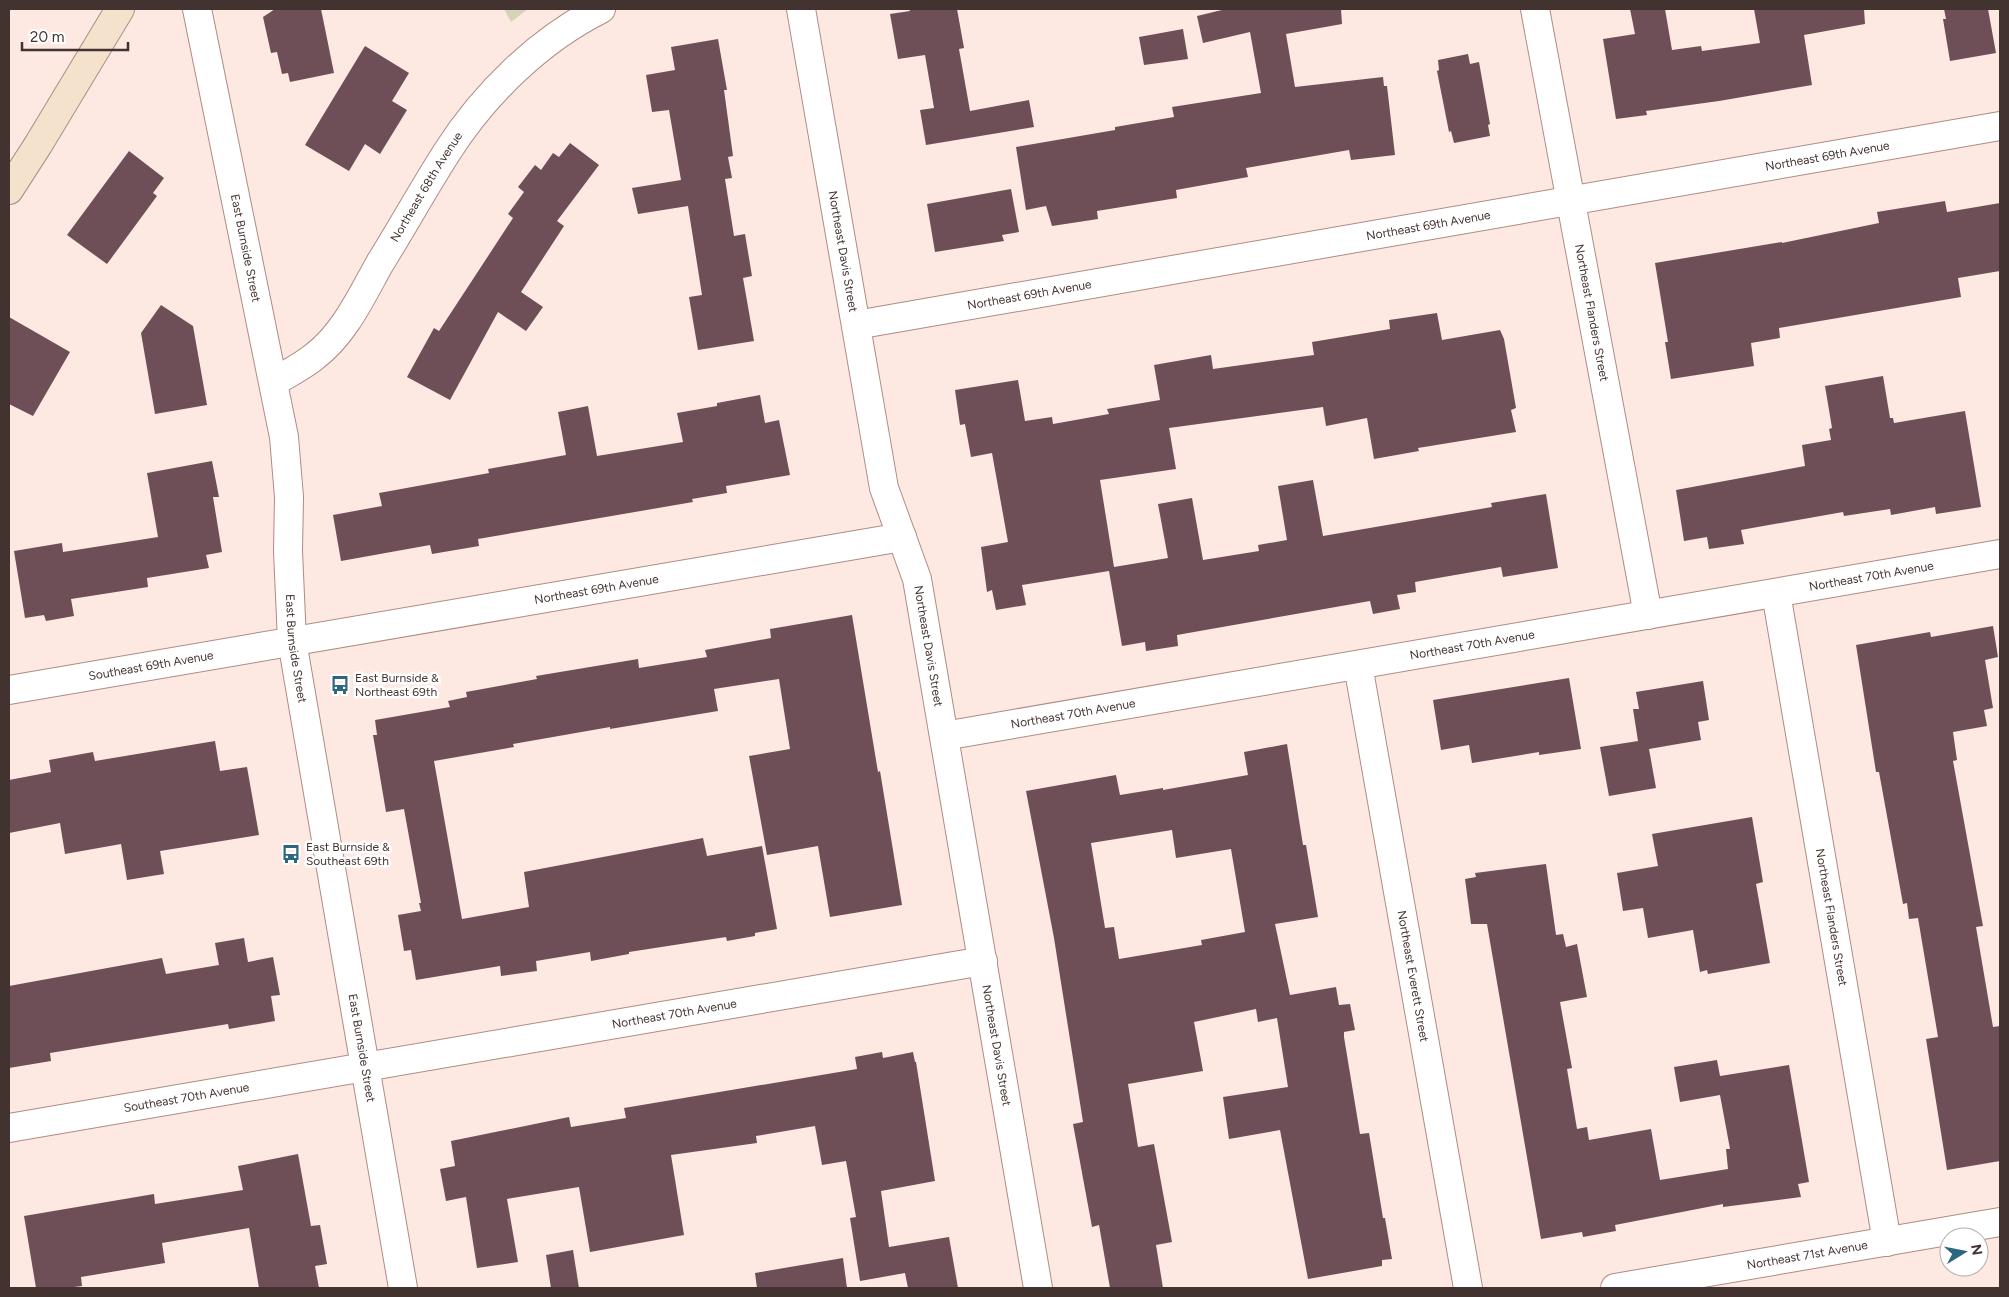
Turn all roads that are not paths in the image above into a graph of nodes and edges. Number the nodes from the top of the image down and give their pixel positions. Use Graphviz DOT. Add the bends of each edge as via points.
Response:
graph roads {
  1 [pos="120,9"];
  2 [pos="197,9"];
  3 [pos="601,9"];
  4 [pos="801,9"];
  5 [pos="1535,9"];
  6 [pos="2000,126"];
  7 [pos="9,190"];
  8 [pos="1570,200"];
  9 [pos="856,325"];
  10 [pos="274,382"];
  11 [pos="902,537"];
  12 [pos="2000,554"];
  13 [pos="1776,593"];
  14 [pos="1648,615"];
  15 [pos="292,641"];
  16 [pos="1358,665"];
  17 [pos="9,690"];
  18 [pos="944,736"];
  19 [pos="983,961"];
  20 [pos="365,1067"];
  21 [pos="9,1128"];
  22 [pos="2000,1222"];
  23 [pos="1887,1242"];
  24 [pos="403,1288"];
  25 [pos="1038,1288"];
  26 [pos="1468,1288"];
  27 [pos="1615,1288"];
  1 -- 7 [label="main road"];
  2 -- 10 [label="street, East Burnside Street"];
  3 -- 10 [label="street, Northeast 68th Avenue" via="543,44 480,109 448,151 340,330 316,355"];
  4 -- 9 [label="street, Northeast Davis Street"];
  5 -- 8 [label="street, Northeast Flanders Street"];
  6 -- 8 [label="street, Northeast 69th Avenue"];
  8 -- 9 [label="street, Northeast 69th Avenue"];
  8 -- 14 [label="street, Northeast Flanders Street"];
  9 -- 11 [label="street, Northeast Davis Street" via="884,488"];
  10 -- 15 [label="street, East Burnside Street" via="288,464 288,577"];
  11 -- 15 [label="street, Northeast 69th Avenue"];
  11 -- 18 [label="street, Northeast Davis Street" via="917,579"];
  12 -- 13 [label="street, Northeast 70th Avenue"];
  13 -- 14 [label="street, Northeast 70th Avenue"];
  13 -- 23 [label="street, Northeast Flanders Street"];
  14 -- 16 [label="street, Northeast 70th Avenue"];
  15 -- 17 [label="street, Southeast 69th Avenue"];
  15 -- 20 [label="street, East Burnside Street"];
  16 -- 18 [label="street, Northeast 70th Avenue"];
  16 -- 26 [label="street, Northeast Everett Street"];
  18 -- 19 [label="street, Northeast Davis Street"];
  19 -- 20 [label="street, Northeast 70th Avenue"];
  19 -- 25 [label="street, Northeast Davis Street"];
  20 -- 21 [label="street, Southeast 70th Avenue"];
  20 -- 24 [label="street, East Burnside Street"];
  22 -- 23 [label="street, Northeast 71st Avenue"];
  23 -- 27 [label="street, Northeast 71st Avenue"];
}
